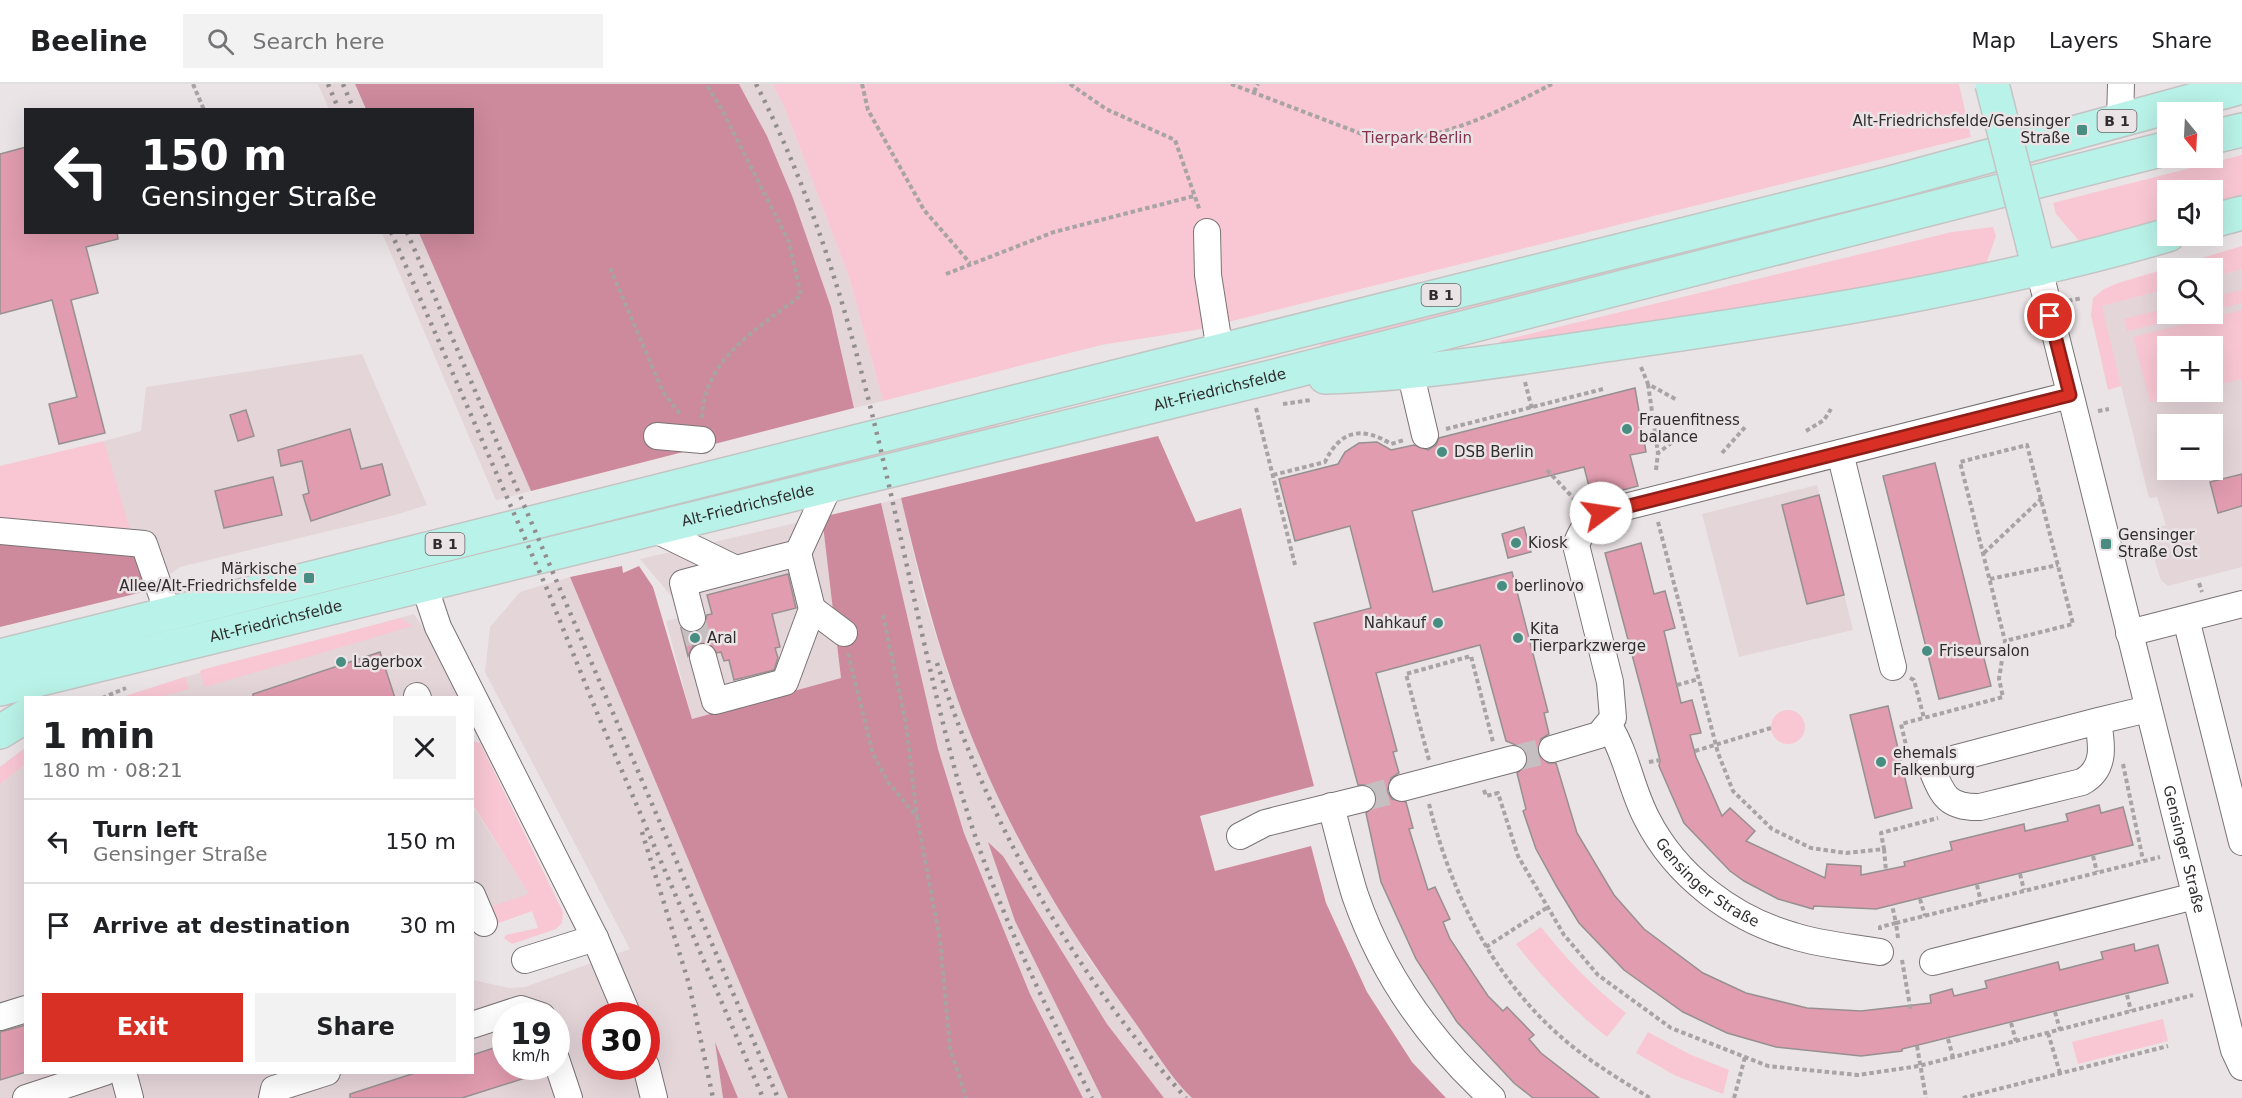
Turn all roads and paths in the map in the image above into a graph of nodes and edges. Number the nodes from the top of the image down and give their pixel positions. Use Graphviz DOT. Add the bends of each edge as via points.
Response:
graph roads {
  1 [pos="193,84"];
  2 [pos="706,84"];
  3 [pos="862,84"];
  4 [pos="1070,84"];
  5 [pos="1231,84"];
  6 [pos="1258,84"];
  7 [pos="1552,84"];
  8 [pos="1992,84"];
  9 [pos="2121,84"];
  10 [pos="2242,87"];
  11 [pos="1254,92"];
  12 [pos="203,108"];
  13 [pos="2120,120"];
  14 [pos="2242,130"];
  15 [pos="2223,134"];
  16 [pos="2157,151"];
  17 [pos="1194,196"];
  18 [pos="2242,213"];
  19 [pos="2223,218"];
  20 [pos="1207,232"];
  21 [pos="2157,238"];
  22 [pos="970,263"];
  23 [pos="610,268"];
  24 [pos="2039,269"];
  25 [pos="946,274"];
  26 [pos="1220,351"];
  27 [pos="1640,364"];
  28 [pos="1410,371"];
  29 [pos="1525,380"];
  30 [pos="1648,384"];
  31 [pos="1261,393"];
  32 [pos="2070,395"];
  33 [pos="1677,400"];
  34 [pos="703,401"];
  35 [pos="671,402"];
  36 [pos="1830,409"];
  37 [pos="1532,410"];
  38 [pos="1747,425"];
  39 [pos="1687,431"];
  40 [pos="1806,431"];
  41 [pos="1425,435"];
  42 [pos="657,436"];
  43 [pos="1658,453"];
  44 [pos="1722,453"];
  45 [pos="1840,453"];
  46 [pos="706,456"];
  47 [pos="1547,470"];
  48 [pos="1656,470"];
  49 [pos="828,486"];
  50 [pos="2041,499"];
  51 [pos="1653,500"];
  52 [pos="1591,519"];
  53 [pos="654,529"];
  54 [pos="0,531"];
  55 [pos="798,553"];
  56 [pos="1983,554"];
  57 [pos="1295,565"];
  58 [pos="2058,565"];
  59 [pos="736,569"];
  60 [pos="1990,579"];
  61 [pos="424,585"];
  62 [pos="2242,604"];
  63 [pos="812,609"];
  64 [pos="168,613"];
  65 [pos="883,615"];
  66 [pos="692,618"];
  67 [pos="2186,619"];
  68 [pos="844,633"];
  69 [pos="2129,633"];
  70 [pos="2005,641"];
  71 [pos="150,651"];
  72 [pos="0,656"];
  73 [pos="703,657"];
  74 [pos="1893,668"];
  75 [pos="1699,679"];
  76 [pos="1677,685"];
  77 [pos="0,689"];
  78 [pos="64,696"];
  79 [pos="473,696"];
  80 [pos="474,698"];
  81 [pos="2148,709"];
  82 [pos="24,717"];
  83 [pos="2098,721"];
  84 [pos="1609,726"];
  85 [pos="1771,728"];
  86 [pos="0,732"];
  87 [pos="1716,744"];
  88 [pos="1552,749"];
  89 [pos="1695,751"];
  90 [pos="2121,756"];
  91 [pos="1513,759"];
  92 [pos="1479,769"];
  93 [pos="1413,786"];
  94 [pos="1362,799"];
  95 [pos="1331,806"];
  96 [pos="1937,807"];
  97 [pos="917,818"];
  98 [pos="1239,836"];
  99 [pos="2242,842"];
  100 [pos="1884,849"];
  101 [pos="2093,856"];
  102 [pos="2160,857"];
  103 [pos="2143,861"];
  104 [pos="1887,871"];
  105 [pos="2097,872"];
  106 [pos="2020,874"];
  107 [pos="1977,885"];
  108 [pos="2025,890"];
  109 [pos="2195,896"];
  110 [pos="1920,899"];
  111 [pos="474,900"];
  112 [pos="1981,902"];
  113 [pos="1892,905"];
  114 [pos="1548,907"];
  115 [pos="1925,916"];
  116 [pos="484,923"];
  117 [pos="1896,923"];
  118 [pos="595,938"];
  119 [pos="1486,947"];
  120 [pos="1894,951"];
  121 [pos="525,960"];
  122 [pos="1933,962"];
  123 [pos="2127,995"];
  124 [pos="2193,995"];
  125 [pos="622,1002"];
  126 [pos="24,1010"];
  127 [pos="2131,1011"];
  128 [pos="1911,1012"];
  129 [pos="2055,1012"];
  130 [pos="0,1017"];
  131 [pos="492,1018"];
  132 [pos="2011,1023"];
  133 [pos="474,1024"];
  134 [pos="2060,1030"];
  135 [pos="2048,1033"];
  136 [pos="1948,1040"];
  137 [pos="2016,1041"];
  138 [pos="1917,1046"];
  139 [pos="2168,1046"];
  140 [pos="1745,1057"];
  141 [pos="1953,1057"];
  142 [pos="1919,1066"];
  143 [pos="2242,1067"];
  144 [pos="2060,1073"];
  145 [pos="100,1074"];
  146 [pos="124,1074"];
  147 [pos="321,1074"];
  148 [pos="563,1080"];
  149 [pos="650,1080"];
  150 [pos="41,1096"];
  151 [pos="130,1098"];
  152 [pos="272,1098"];
  153 [pos="569,1098"];
  154 [pos="654,1098"];
  155 [pos="966,1098"];
  156 [pos="1492,1098"];
  157 [pos="1650,1098"];
  158 [pos="1734,1098"];
  159 [pos="1926,1098"];
  160 [pos="1963,1098"];
  1 -- 12 [label="path"];
  2 -- 34 [label="path" via="789,242 801,295 744,338 715,370"];
  3 -- 22 [label="path" via="868,110 924,210"];
  4 -- 17 [label="path" via="1106,109 1175,140"];
  5 -- 11 [label="path"];
  6 -- 11 [label="path"];
  7 -- 11 [label="path" via="1469,122 1400,141 1375,139"];
  8 -- 24 [label="main road, bridge"];
  9 -- 13 [label="street"];
  10 -- 13 [label="main road, B 1"];
  13 -- 26 [label="main road, B 1" via="1890,183"];
  14 -- 15 [label="main road"];
  16 -- 31 [label="main road, Alt-Friedrichsfelde / B 1" via="1494,320"];
  17 -- 20 [label="path"];
  17 -- 22 [label="path" via="1054,232"];
  18 -- 19 [label="main road"];
  20 -- 26 [label="street" via="1208,275"];
  21 -- 24 [label="main road"];
  22 -- 25 [label="path"];
  23 -- 35 [label="path" via="663,392"];
  24 -- 28 [label="main road" via="1754,323"];
  24 -- 32 [label="street, Gensinger Straße"];
  26 -- 46 [label="main road, B 1" via="890,433"];
  27 -- 30 [label="path"];
  28 -- 31 [label="main road"];
  28 -- 41 [label="street"];
  29 -- 37 [label="path"];
  30 -- 33 [label="path"];
  30 -- 43 [label="path"];
  31 -- 49 [label="main road, Alt-Friedrichsfelde / B 1"];
  31 -- 57 [label="path"];
  32 -- 45 [label="street"];
  32 -- 69 [label="street, Gensinger Straße"];
  36 -- 40 [label="path" via="1824,420"];
  38 -- 44 [label="path"];
  39 -- 43 [label="path"];
  42 -- 46 [label="street"];
  43 -- 48 [label="path"];
  45 -- 51 [label="street"];
  45 -- 74 [label="street"];
  46 -- 64 [label="main road, B 1"];
  47 -- 52 [label="path"];
  49 -- 53 [label="main road, Alt-Friedrichsfelde / B 1"];
  49 -- 55 [label="street"];
  50 -- 56 [label="path"];
  50 -- 56 [label="path" via="2027,444 1960,462"];
  50 -- 58 [label="path"];
  51 -- 52 [label="street"];
  51 -- 75 [label="path"];
  52 -- 84 [label="street" via="1576,545 1610,682 1613,718"];
  53 -- 59 [label="street"];
  53 -- 61 [label="main road, Alt-Friedrichsfelde / B 1"];
  54 -- 64 [label="street" via="144,544"];
  55 -- 59 [label="street"];
  55 -- 63 [label="street"];
  56 -- 60 [label="path"];
  58 -- 60 [label="path"];
  58 -- 70 [label="path" via="2073,624"];
  59 -- 66 [label="street" via="683,583"];
  60 -- 70 [label="path"];
  61 -- 71 [label="main road, Alt-Friedrichsfelde / B 1"];
  61 -- 79 [label="street" via="438,627"];
  62 -- 67 [label="street"];
  63 -- 68 [label="street"];
  63 -- 73 [label="street" via="785,682 715,701"];
  64 -- 72 [label="main road, B 1"];
  65 -- 97 [label="path" via="906,724"];
  67 -- 69 [label="street"];
  67 -- 99 [label="street"];
  68 -- 97 [label="path" via="873,754 888,782"];
  69 -- 81 [label="street, Gensinger Straße"];
  70 -- 74 [label="path" via="1999,679 2003,697 1924,718 1914,680"];
  71 -- 77 [label="main road, Alt-Friedrichsfelde / B 1"];
  71 -- 78 [label="main road"];
  75 -- 76 [label="path"];
  75 -- 87 [label="path"];
  80 -- 118 [label="street"];
  81 -- 83 [label="street"];
  81 -- 109 [label="street, Gensinger Straße"];
  82 -- 86 [label="main road"];
  83 -- 83 [label="street" via="1942,762 1930,765 1945,796 1965,808 2070,784 2091,777 2098,766 2103,746"];
  84 -- 88 [label="street" via="1599,735"];
  84 -- 120 [label="street, Gensinger Straße" via="1621,745 1646,818 1681,870 1732,909 1766,927 1806,939"];
  85 -- 87 [label="path"];
  87 -- 89 [label="path"];
  87 -- 100 [label="path" via="1733,791 1772,830 1811,848 1846,853"];
  90 -- 103 [label="path"];
  91 -- 92 [label="street"];
  92 -- 93 [label="street"];
  92 -- 93 [label="path" via="1476,755 1495,750 1471,656 1406,674 1430,766 1421,769"];
  92 -- 114 [label="path" via="1486,796 1498,793 1518,856"];
  93 -- 119 [label="path" via="1473,928"];
  94 -- 95 [label="street"];
  95 -- 98 [label="street" via="1265,823"];
  95 -- 156 [label="street" via="1356,895 1391,975 1436,1041"];
  96 -- 100 [label="path" via="1939,818 1881,833"];
  97 -- 155 [label="path" via="940,940 950,1048"];
  100 -- 104 [label="path"];
  101 -- 105 [label="path"];
  102 -- 103 [label="path"];
  103 -- 105 [label="path"];
  105 -- 108 [label="path"];
  106 -- 108 [label="path"];
  107 -- 112 [label="path"];
  108 -- 112 [label="path"];
  109 -- 122 [label="street"];
  109 -- 143 [label="street, Gensinger Straße" via="2234,1050"];
  110 -- 115 [label="path"];
  111 -- 116 [label="street"];
  112 -- 115 [label="path"];
  113 -- 117 [label="path"];
  114 -- 119 [label="path"];
  114 -- 140 [label="path" via="1564,935 1598,975 1671,1028"];
  115 -- 117 [label="path"];
  117 -- 120 [label="path"];
  117 -- 120 [label="path" via="1880,927"];
  118 -- 121 [label="street"];
  118 -- 125 [label="street"];
  119 -- 157 [label="path" via="1509,981 1558,1035 1599,1067"];
  120 -- 128 [label="path"];
  123 -- 127 [label="path"];
  124 -- 127 [label="path"];
  126 -- 130 [label="street"];
  127 -- 134 [label="path"];
  129 -- 134 [label="path"];
  131 -- 133 [label="street"];
  132 -- 137 [label="path"];
  134 -- 135 [label="path"];
  135 -- 137 [label="path"];
  135 -- 144 [label="path"];
  136 -- 141 [label="path"];
  137 -- 141 [label="path"];
  138 -- 142 [label="path"];
  139 -- 144 [label="path"];
  140 -- 142 [label="path" via="1768,1066 1858,1075"];
  140 -- 158 [label="path"];
  141 -- 142 [label="path"];
  142 -- 159 [label="path"];
  144 -- 160 [label="path"];
  145 -- 150 [label="street"];
  146 -- 151 [label="street"];
  147 -- 152 [label="street" via="274,1089"];
  148 -- 153 [label="street"];
  149 -- 154 [label="street"];
}
